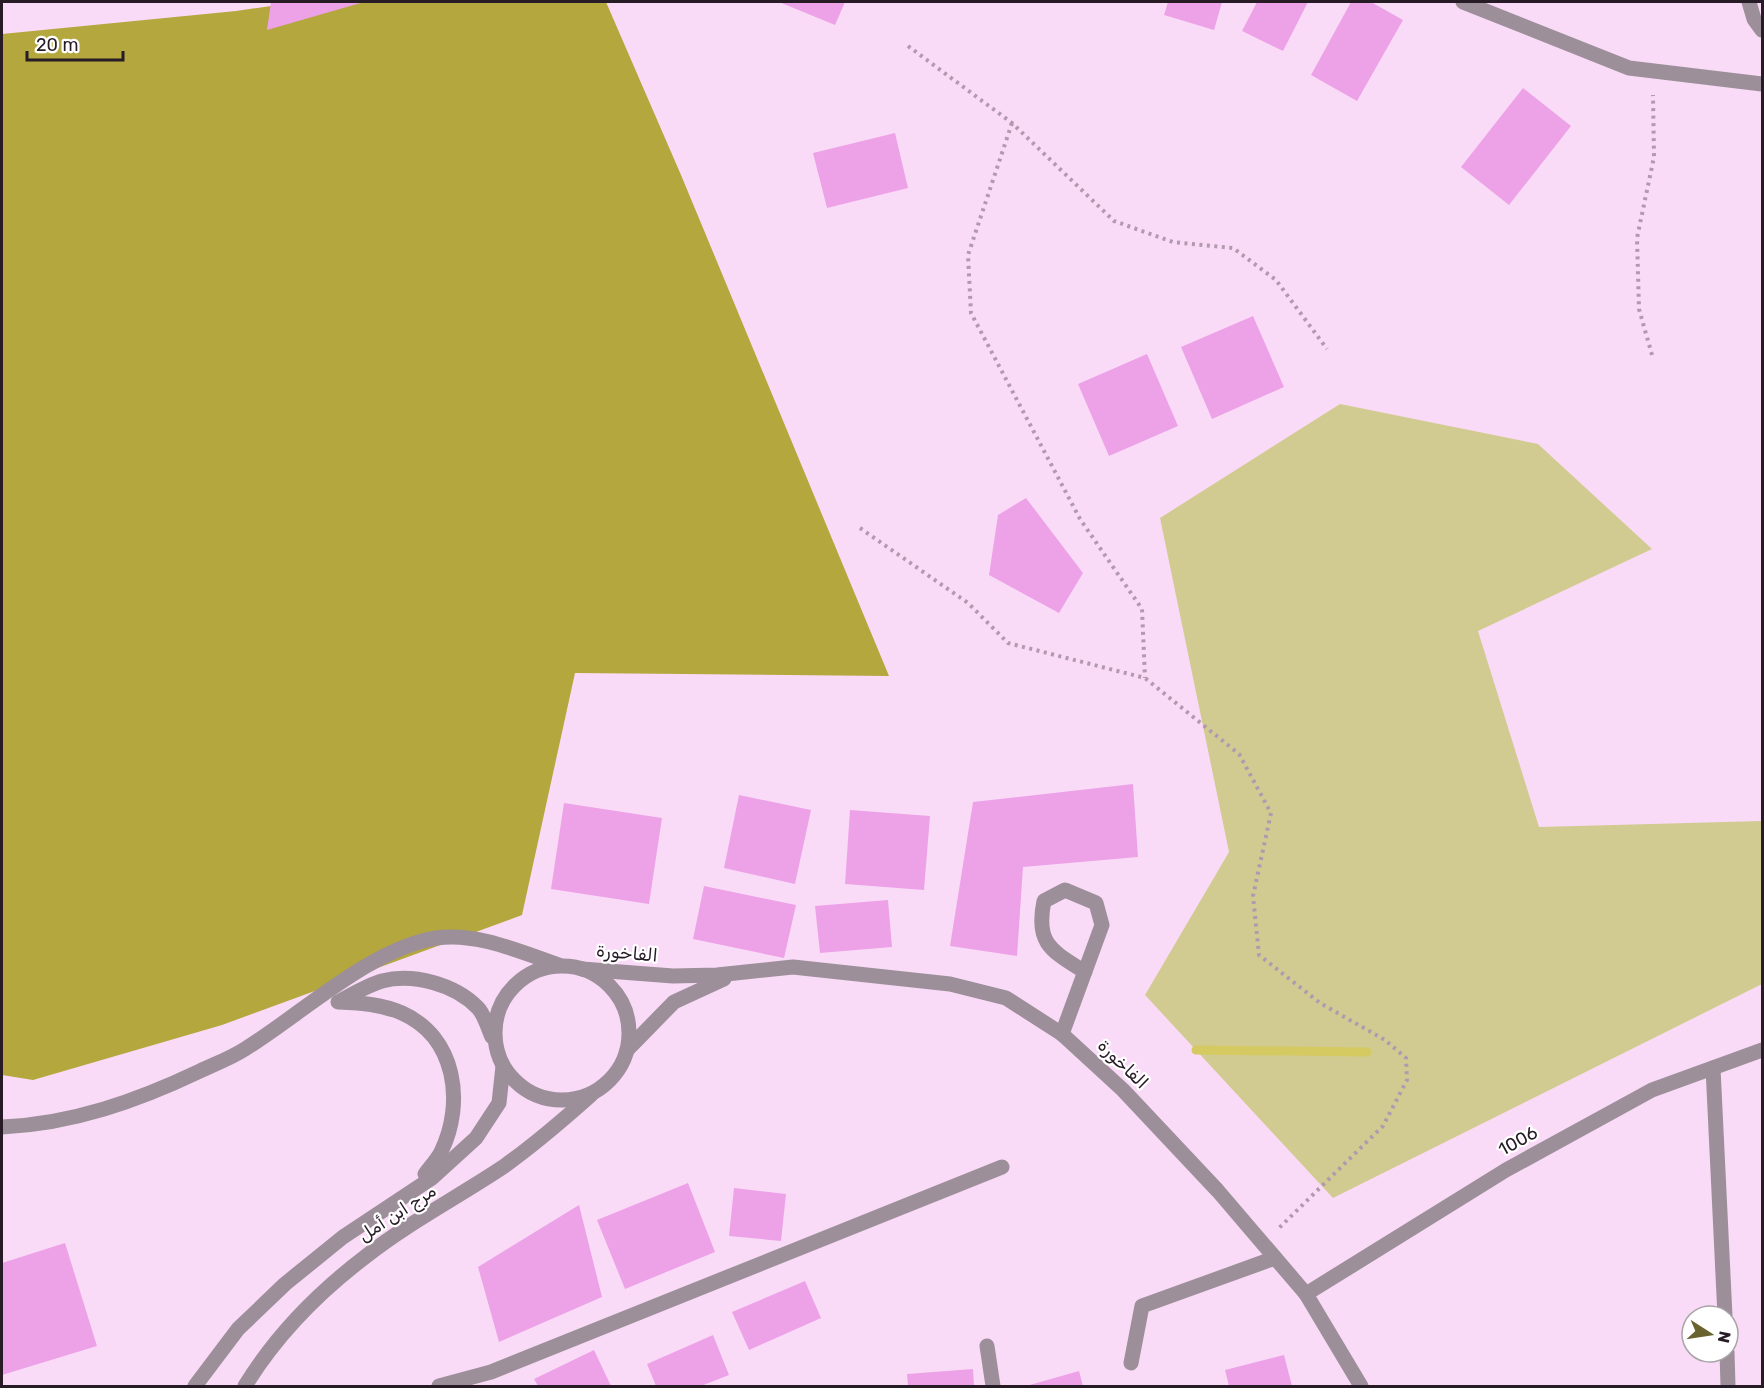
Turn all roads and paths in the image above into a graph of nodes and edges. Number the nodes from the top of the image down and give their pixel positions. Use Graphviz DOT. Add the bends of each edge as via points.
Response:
graph roads {
  1 [pos="1463,2"];
  2 [pos="1749,2"];
  3 [pos="1762,30"];
  4 [pos="908,46"];
  5 [pos="1653,70"];
  6 [pos="1762,84"];
  7 [pos="1012,123"];
  8 [pos="1327,349"];
  9 [pos="1652,355"];
  10 [pos="860,528"];
  11 [pos="1145,678"];
  12 [pos="559,965"];
  13 [pos="582,969"];
  14 [pos="741,972"];
  15 [pos="1085,972"];
  16 [pos="338,1002"];
  17 [pos="310,1005"];
  18 [pos="1062,1034"];
  19 [pos="495,1044"];
  20 [pos="1762,1050"];
  21 [pos="626,1051"];
  22 [pos="503,1066"];
  23 [pos="1713,1068"];
  24 [pos="591,1095"];
  25 [pos="2,1127"];
  26 [pos="1002,1167"];
  27 [pos="411,1192"];
  28 [pos="1263,1244"];
  29 [pos="1275,1258"];
  30 [pos="1306,1294"];
  31 [pos="1724,1304"];
  32 [pos="987,1346"];
  33 [pos="1131,1363"];
  34 [pos="1727,1364"];
  35 [pos="195,1386"];
  36 [pos="245,1386"];
  37 [pos="439,1386"];
  38 [pos="993,1386"];
  39 [pos="1361,1386"];
  40 [pos="1728,1386"];
  1 -- 5 [label="street" via="1629,68"];
  2 -- 3 [label="street"];
  4 -- 7 [label="path"];
  5 -- 6 [label="street"];
  5 -- 9 [label="path" via="1654,157 1637,238 1639,309"];
  7 -- 8 [label="path" via="1114,221 1173,242 1233,248 1276,280"];
  7 -- 11 [label="path" via="968,255 971,313 1080,519 1142,609"];
  10 -- 11 [label="path" via="968,603 1008,643"];
  11 -- 28 [label="path" via="1239,754 1271,813 1253,896 1259,955 1320,1003 1385,1040 1406,1058 1407,1080 1383,1126"];
  12 -- 13 [label="street"];
  12 -- 17 [label="street" via="502,946 438,938 410,944 374,962"];
  12 -- 19 [label="street" via="536,970 516,983 504,998 495,1021"];
  13 -- 14 [label="street, الفاخورة" via="673,976"];
  13 -- 21 [label="street" via="600,977 617,993 627,1015 630,1038"];
  14 -- 18 [label="street, الفاخورة" via="793,967 950,984 1006,999"];
  14 -- 21 [label="street, الفاخورة" via="674,1002"];
  15 -- 15 [label="street" via="1102,925 1096,903 1065,890 1044,901 1039,922 1051,950"];
  15 -- 18 [label="street"];
  16 -- 17 [label="street"];
  16 -- 19 [label="street" via="382,981 407,978 435,983 479,1009"];
  16 -- 27 [label="street" via="376,1005 404,1014 432,1034 450,1063 453,1123 441,1154"];
  17 -- 25 [label="street" via="243,1051 165,1088 94,1113 38,1126"];
  18 -- 28 [label="street, الفاخورة" via="1123,1090"];
  19 -- 22 [label="street"];
  20 -- 23 [label="street, 1006"];
  21 -- 24 [label="street" via="610,1081"];
  22 -- 24 [label="street" via="524,1090 545,1099 568,1101"];
  22 -- 27 [label="street, مرج ابن أمل" via="499,1103 476,1138"];
  23 -- 30 [label="street, 1006" via="1652,1090 1506,1170"];
  23 -- 31 [label="street"];
  24 -- 36 [label="street, مرج ابن أمل" via="504,1166 366,1256 306,1308"];
  26 -- 37 [label="street" via="491,1372"];
  27 -- 35 [label="street, مرج ابن أمل" via="343,1237 285,1284 238,1329"];
  28 -- 29 [label="street, الفاخورة"];
  29 -- 30 [label="street, الفاخورة"];
  29 -- 33 [label="street" via="1142,1306"];
  30 -- 39 [label="street, الفاخورة"];
  32 -- 38 [label="street"];
  34 -- 40 [label="street"];
}
